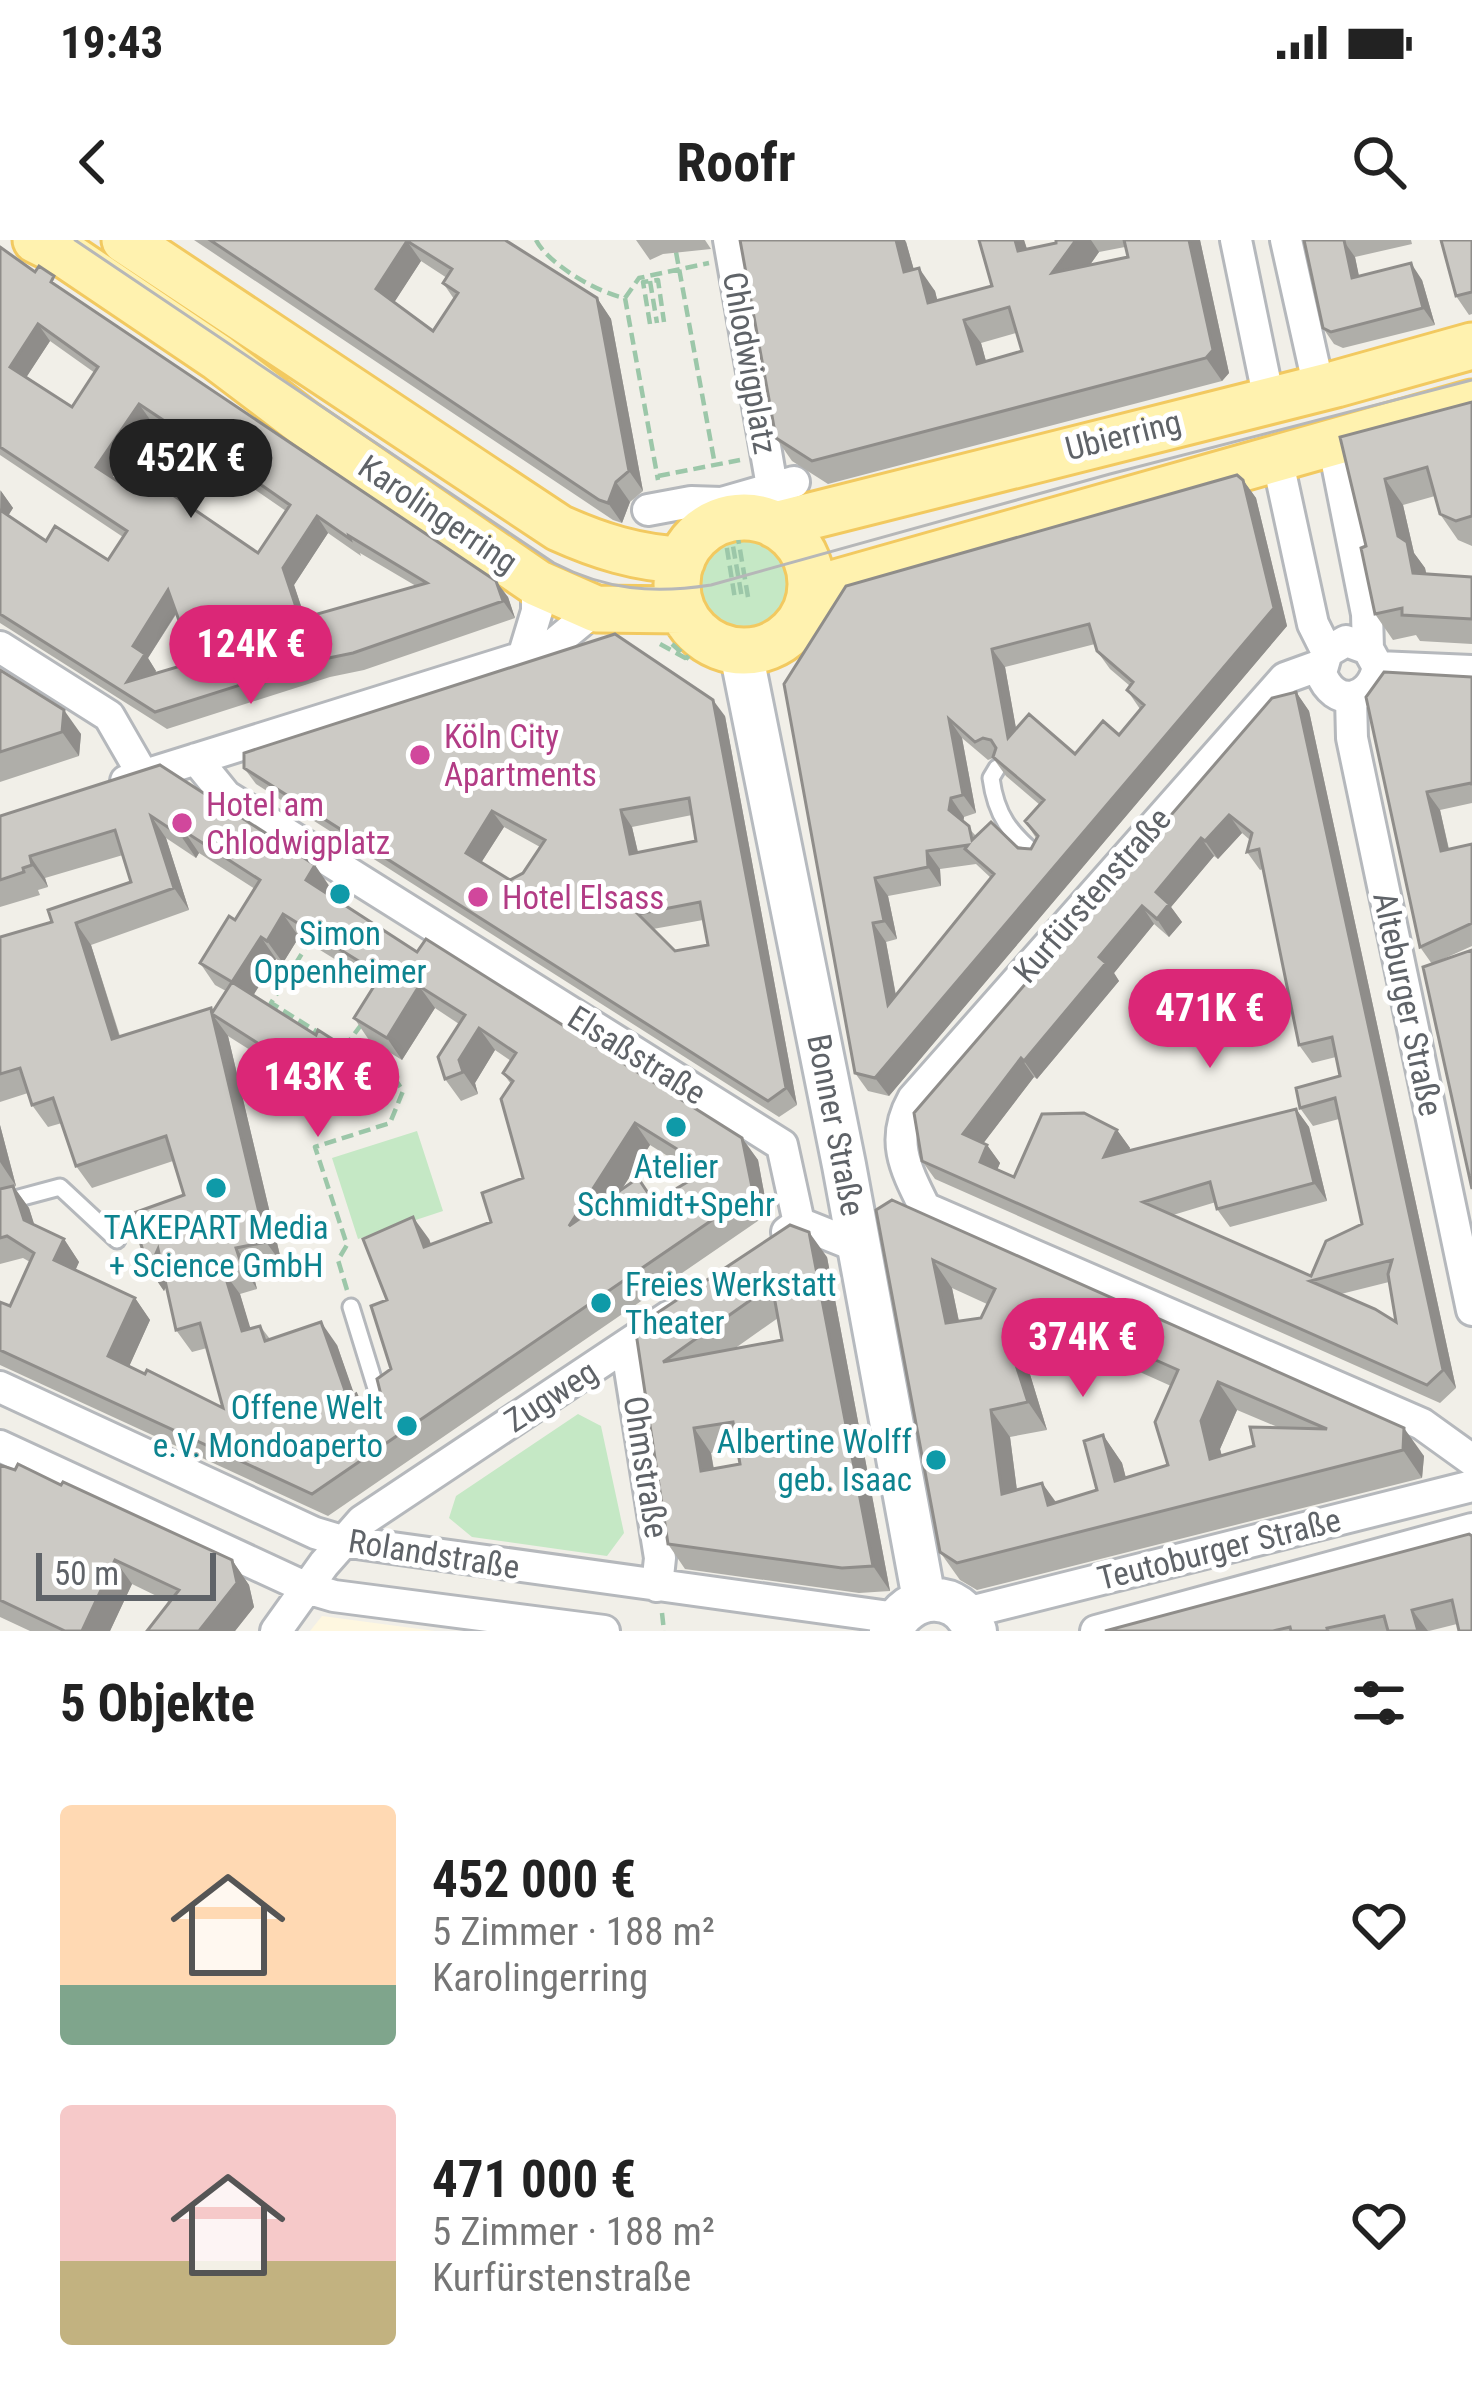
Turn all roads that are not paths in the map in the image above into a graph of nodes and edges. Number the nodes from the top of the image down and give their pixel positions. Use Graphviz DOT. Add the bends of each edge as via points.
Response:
graph roads {
  1 [pos="36,240"];
  2 [pos="125,240"];
  3 [pos="729,240"];
  4 [pos="1236,240"];
  5 [pos="1286,240"];
  6 [pos="1472,346"];
  7 [pos="1319,388"];
  8 [pos="1269,400"];
  9 [pos="1472,403"];
  10 [pos="1333,443"];
  11 [pos="1277,458"];
  12 [pos="748,506"];
  13 [pos="656,509"];
  14 [pos="682,560"];
  15 [pos="538,583"];
  16 [pos="811,590"];
  17 [pos="596,609"];
  18 [pos="683,640"];
  19 [pos="0,647"];
  20 [pos="741,652"];
  21 [pos="523,657"];
  22 [pos="1324,658"];
  23 [pos="1373,658"];
  24 [pos="1472,671"];
  25 [pos="1351,698"];
  26 [pos="196,759"];
  27 [pos="998,768"];
  28 [pos="143,775"];
  29 [pos="102,788"];
  30 [pos="1039,857"];
  31 [pos="0,1203"];
  32 [pos="799,1223"];
  33 [pos="117,1240"];
  34 [pos="772,1243"];
  35 [pos="859,1247"];
  36 [pos="696,1298"];
  37 [pos="351,1307"];
  38 [pos="1472,1310"];
  39 [pos="619,1352"];
  40 [pos="0,1387"];
  41 [pos="387,1424"];
  42 [pos="0,1446"];
  43 [pos="1472,1460"];
  44 [pos="1472,1486"];
  45 [pos="1472,1529"];
  46 [pos="342,1541"];
  47 [pos="657,1586"];
  48 [pos="307,1588"];
  49 [pos="904,1616"];
  50 [pos="970,1622"];
  51 [pos="276,1631"];
  52 [pos="604,1631"];
  53 [pos="1096,1631"];
  1 -- 15 [label="main road, Karolingerring"];
  2 -- 14 [label="main road, Karolingerring" via="559,528 606,548"];
  3 -- 12 [label="street, Chlodwigplatz"];
  4 -- 8 [label="street"];
  5 -- 7 [label="street"];
  6 -- 7 [label="main road, Ubierring"];
  7 -- 8 [label="main road, Ubierring"];
  8 -- 12 [label="main road, Ubierring"];
  9 -- 10 [label="main road, Ubierring"];
  10 -- 11 [label="main road, Ubierring"];
  10 -- 23 [label="street"];
  11 -- 16 [label="main road, Ubierring"];
  11 -- 22 [label="street"];
  12 -- 13 [label="street"];
  12 -- 14 [label="main road" via="706,530"];
  12 -- 16 [label="main road, Chlodwigplatz" via="801,548"];
  14 -- 18 [label="main road"];
  15 -- 17 [label="main road, Karolingerring"];
  15 -- 21 [label="street"];
  16 -- 20 [label="main road" via="789,635"];
  17 -- 18 [label="main road, Karolingerring"];
  17 -- 21 [label="street"];
  18 -- 20 [label="main road" via="695,630"];
  19 -- 28 [label="street" via="109,716"];
  20 -- 35 [label="main road, Bonner Straße"];
  21 -- 26 [label="street"];
  22 -- 23 [label="street" via="1346,641"];
  22 -- 25 [label="street" via="1325,685"];
  22 -- 43 [label="street, Kurfürstenstraße" via="1285,678 1080,891 914,1100 901,1121 903,1154 925,1208 1422,1424"];
  23 -- 24 [label="street"];
  23 -- 25 [label="street" via="1370,688"];
  25 -- 38 [label="street, Alteburger Straße" via="1352,739"];
  26 -- 28 [label="street"];
  26 -- 32 [label="street, Elsaßstraße" via="226,796 349,880 782,1145"];
  27 -- 30 [label="lane" via="991,778 996,808"];
  28 -- 29 [label="street"];
  31 -- 33 [label="lane" via="61,1187"];
  32 -- 34 [label="street"];
  32 -- 35 [label="street"];
  35 -- 49 [label="main road, Bonner Straße"];
  36 -- 39 [label="street, Zugweg"];
  37 -- 41 [label="lane"];
  39 -- 46 [label="street, Zugweg" via="420,1467"];
  39 -- 47 [label="street, Ohmstraße" via="633,1384 660,1558"];
  40 -- 46 [label="street, Rolandstraße"];
  42 -- 48 [label="street, Rolandstraße"];
  44 -- 50 [label="street, Teutoburger Straße"];
  45 -- 53 [label="street, Teutoburger Straße"];
  46 -- 47 [label="street, Rolandstraße"];
  46 -- 48 [label="street, Zugweg"];
  47 -- 49 [label="street, Rolandstraße"];
  48 -- 51 [label="street, Zugweg"];
  48 -- 52 [label="street, Rolandstraße"];
  49 -- 50 [label="main road" via="954,1604"];
}
